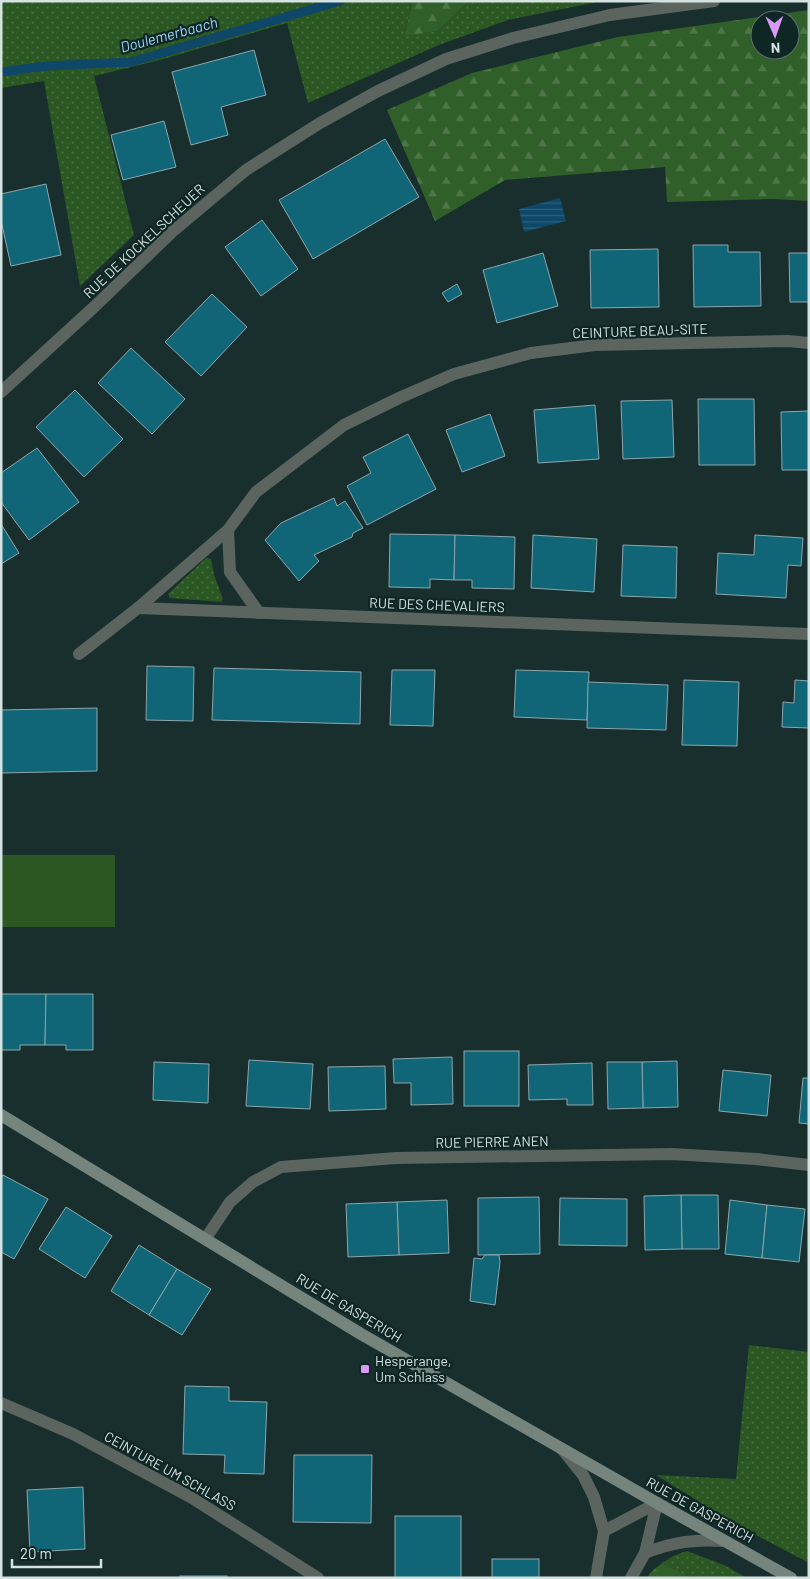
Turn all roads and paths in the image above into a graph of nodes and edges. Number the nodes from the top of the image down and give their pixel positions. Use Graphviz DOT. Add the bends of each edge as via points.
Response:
graph roads {
  1 [pos="714,1"];
  2 [pos="809,343"];
  3 [pos="1,392"];
  4 [pos="228,530"];
  5 [pos="138,608"];
  6 [pos="259,613"];
  7 [pos="809,634"];
  8 [pos="79,654"];
  9 [pos="1,1115"];
  10 [pos="809,1165"];
  11 [pos="206,1238"];
  12 [pos="1,1403"];
  13 [pos="562,1449"];
  14 [pos="657,1503"];
  15 [pos="604,1531"];
  16 [pos="724,1541"];
  17 [pos="645,1553"];
  18 [pos="318,1578"];
  19 [pos="596,1578"];
  20 [pos="631,1578"];
  21 [pos="791,1578"];
  1 -- 3 [label="street, RUE DE KOCKELSCHEUER" via="610,15 513,38 446,59 378,91 246,170 172,232"];
  2 -- 4 [label="street, CEINTURE BEAU-SITE" via="595,345 531,353 454,374 344,425 256,492"];
  4 -- 5 [label="street, CEINTURE BEAU-SITE"];
  4 -- 6 [label="street" via="230,572"];
  5 -- 6 [label="street, RUE DES CHEVALIERS"];
  5 -- 8 [label="street"];
  6 -- 7 [label="street, RUE DES CHEVALIERS"];
  9 -- 11 [label="main road, RUE DE GASPERICH"];
  10 -- 11 [label="street, RUE PIERRE ANEN" via="672,1154 396,1158 281,1167 252,1182 230,1202"];
  11 -- 13 [label="main road, RUE DE GASPERICH" via="361,1334"];
  12 -- 18 [label="street, CEINTURE UM SCHLASS" via="73,1434 192,1498"];
  13 -- 14 [label="main road, RUE DE GASPERICH"];
  13 -- 15 [label="street" via="584,1475"];
  14 -- 15 [label="street"];
  14 -- 16 [label="main road, RUE DE GASPERICH"];
  14 -- 17 [label="street"];
  15 -- 19 [label="street"];
  16 -- 17 [label="street" via="683,1541"];
  16 -- 21 [label="main road, RUE DE GASPERICH"];
  17 -- 20 [label="street"];
}
